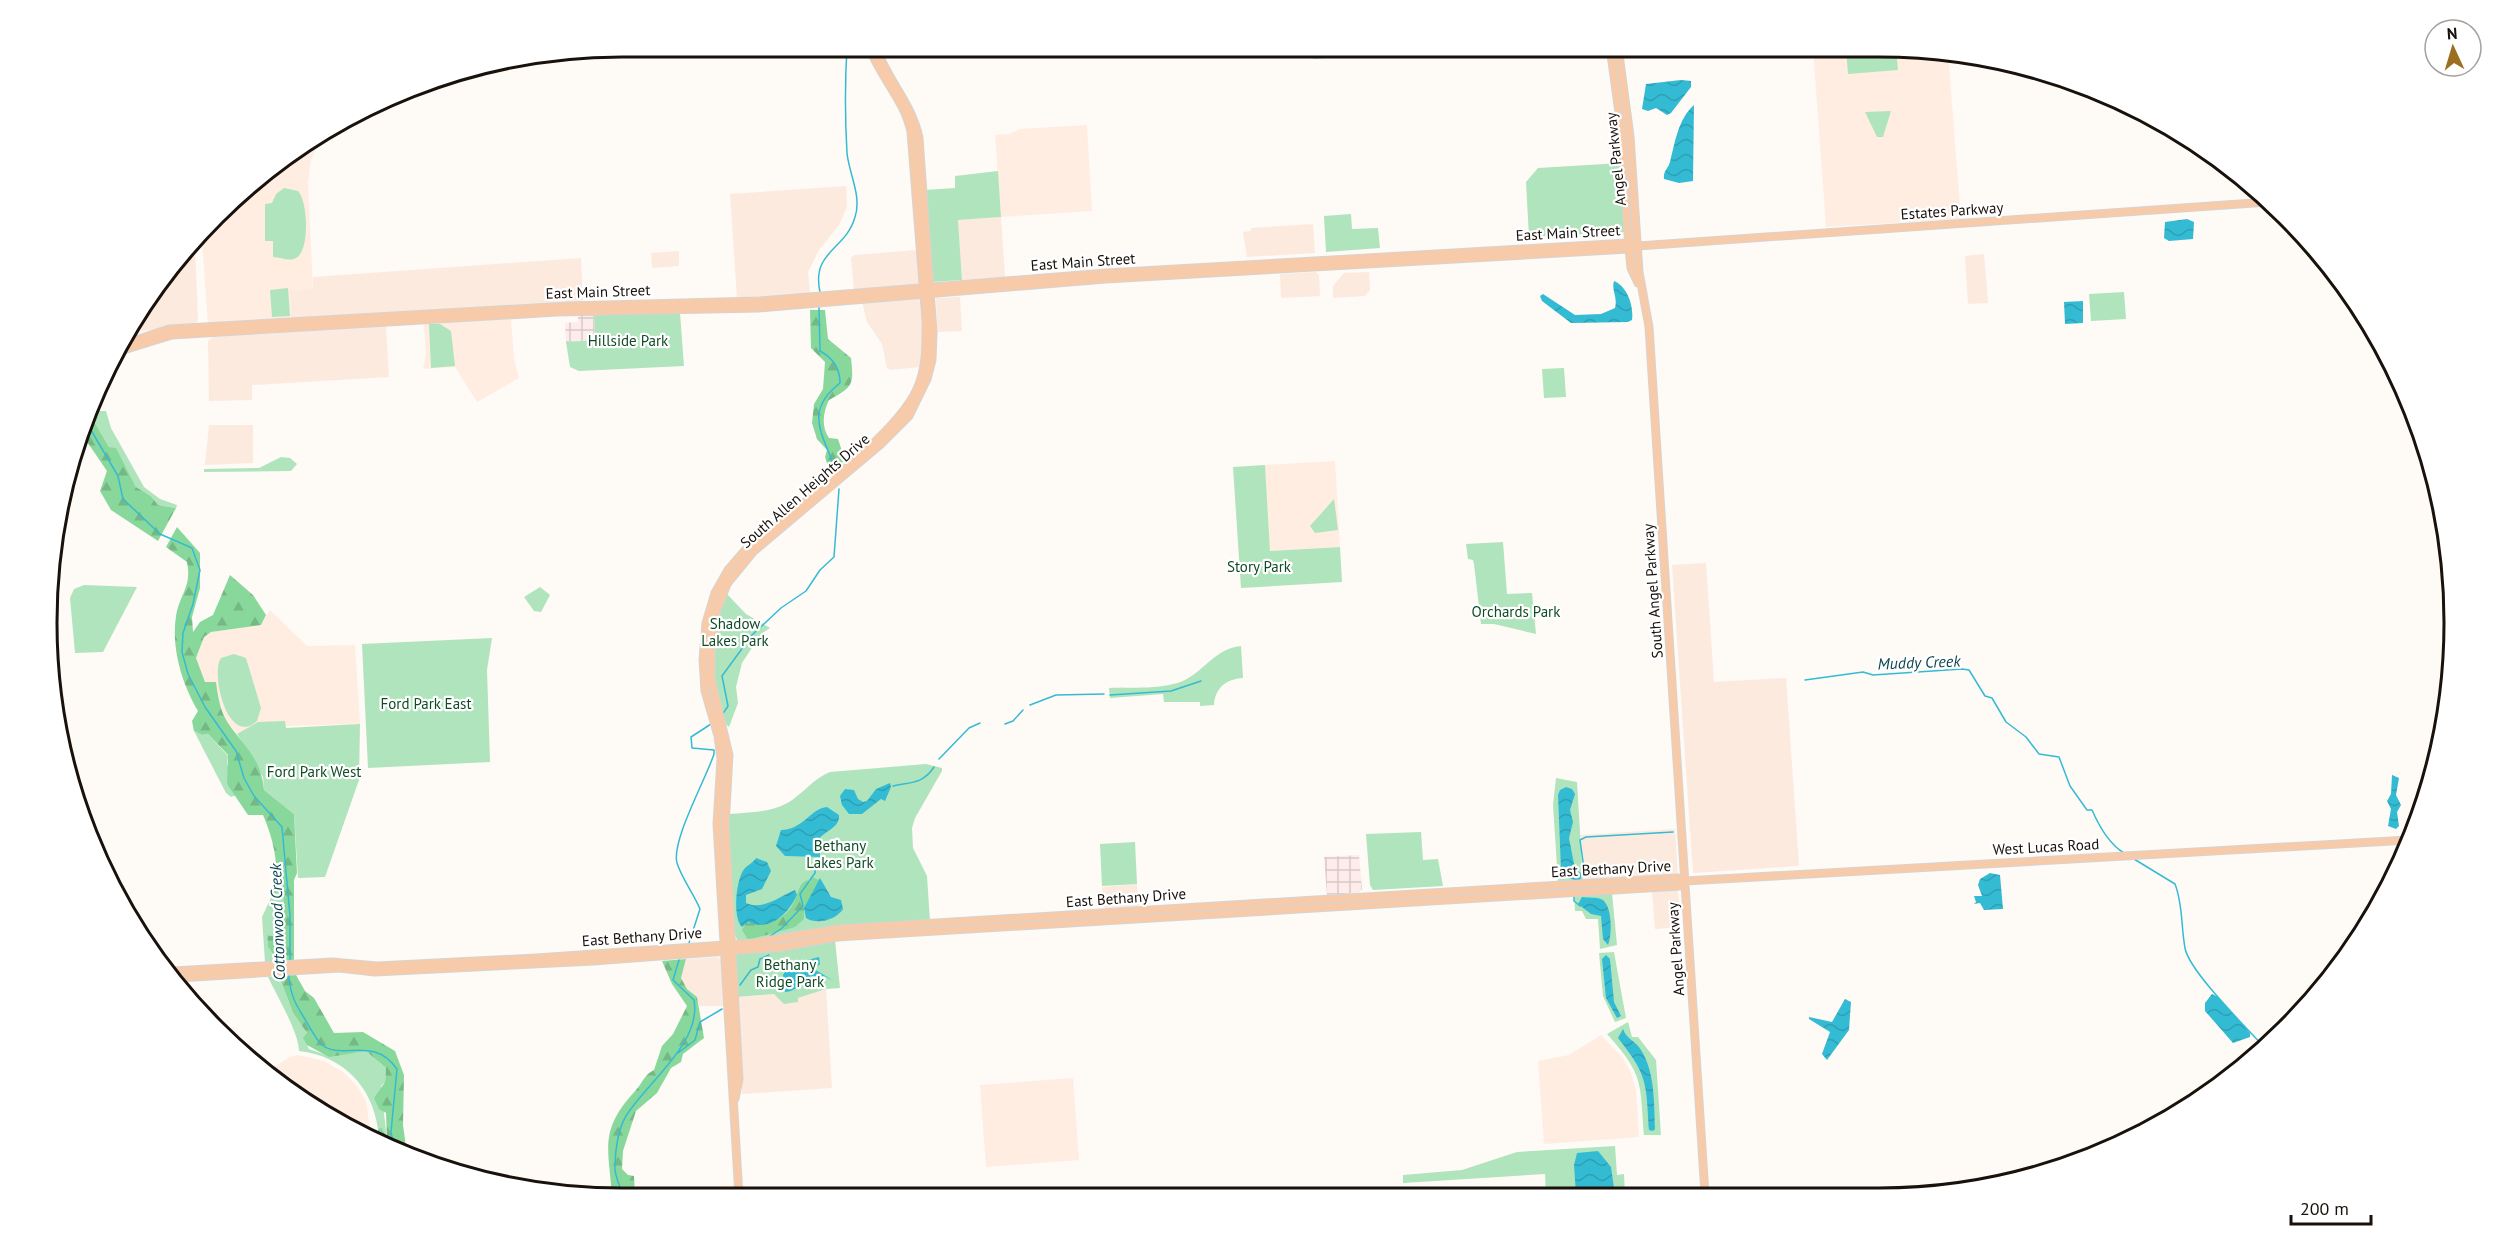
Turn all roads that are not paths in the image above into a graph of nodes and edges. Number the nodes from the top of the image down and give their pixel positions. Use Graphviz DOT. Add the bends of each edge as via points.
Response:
graph roads {
  1 [pos="873,57"];
  2 [pos="880,57"];
  3 [pos="1611,57"];
  4 [pos="1619,57"];
  5 [pos="2257,203"];
  6 [pos="1592,245"];
  7 [pos="1629,246"];
  8 [pos="1638,246"];
  9 [pos="1504,253"];
  10 [pos="1567,253"];
  11 [pos="1226,269"];
  12 [pos="1063,276"];
  13 [pos="1033,284"];
  14 [pos="995,285"];
  15 [pos="927,290"];
  16 [pos="869,295"];
  17 [pos="1645,299"];
  18 [pos="627,307"];
  19 [pos="158,335"];
  20 [pos="132,342"];
  21 [pos="129,347"];
  22 [pos="731,572"];
  23 [pos="719,726"];
  24 [pos="2400,840"];
  25 [pos="729,881"];
  26 [pos="1685,881"];
  27 [pos="720,882"];
  28 [pos="729,948"];
  29 [pos="561,957"];
  30 [pos="499,963"];
  31 [pos="534,965"];
  32 [pos="177,971"];
  33 [pos="212,973"];
  34 [pos="182,977"];
  35 [pos="732,1020"];
  36 [pos="731,1071"];
  37 [pos="736,1094"];
  38 [pos="733,1110"];
  39 [pos="738,1188"];
  40 [pos="1705,1188"];
  1 -- 15 [label="main road" via="912,132"];
  2 -- 15 [label="main road" via="912,111 917,127"];
  3 -- 7 [label="main road, Angel Parkway" via="1622,135"];
  4 -- 8 [label="main road, Angel Parkway"];
  5 -- 8 [label="main road, Estates Parkway"];
  6 -- 7 [label="main road, East Main Street"];
  6 -- 9 [label="main road, East Main Street"];
  6 -- 10 [label="main road"];
  7 -- 8 [label="main road, East Main Street"];
  7 -- 10 [label="main road, East Main Street"];
  7 -- 17 [label="main road, Angel Parkway" via="1632,268"];
  8 -- 17 [label="main road, Angel Parkway"];
  9 -- 10 [label="main road, East Main Street"];
  9 -- 11 [label="main road, East Main Street"];
  11 -- 12 [label="main road, East Main Street"];
  11 -- 13 [label="main road, East Main Street"];
  12 -- 13 [label="main road"];
  12 -- 14 [label="main road, East Main Street"];
  13 -- 14 [label="main road, East Main Street"];
  14 -- 15 [label="main road, East Main Street"];
  15 -- 16 [label="main road, East Main Street"];
  15 -- 16 [label="main road, East Main Street"];
  15 -- 22 [label="main road, South Allen Heights Drive" via="930,351 925,387 909,416"];
  16 -- 18 [label="main road, East Main Street"];
  16 -- 18 [label="main road, East Main Street" via="752,308"];
  17 -- 26 [label="main road, South Angel Parkway"];
  18 -- 19 [label="main road, East Main Street"];
  19 -- 20 [label="main road, East Main Street"];
  19 -- 21 [label="main road, East Main Street"];
  22 -- 23 [label="main road, South Allen Heights Drive" via="712,630 711,679"];
  22 -- 23 [label="main road, South Allen Heights Drive" via="712,602 705,636 704,684 712,717"];
  23 -- 25 [label="main road, South Allen Heights Drive" via="729,755 725,826"];
  23 -- 27 [label="main road, South Allen Heights Drive"];
  24 -- 26 [label="main road, West Lucas Road"];
  25 -- 27 [label="main road"];
  25 -- 28 [label="main road, South Allen Heights Drive"];
  26 -- 28 [label="main road, East Bethany Drive" via="874,931 827,930"];
  26 -- 40 [label="main road, Angel Parkway"];
  27 -- 28 [label="main road, South Allen Heights Drive"];
  28 -- 29 [label="main road, East Bethany Drive"];
  28 -- 31 [label="main road, East Bethany Drive"];
  28 -- 35 [label="main road, South Allen Heights Drive"];
  29 -- 30 [label="main road, East Bethany Drive"];
  29 -- 31 [label="main road"];
  30 -- 31 [label="main road, East Bethany Drive"];
  30 -- 33 [label="main road, East Bethany Drive" via="375,972 296,967"];
  32 -- 33 [label="main road, East Bethany Drive"];
  33 -- 34 [label="main road, East Bethany Drive"];
  35 -- 36 [label="main road, South Allen Heights Drive"];
  35 -- 37 [label="main road, South Allen Heights Drive" via="739,1079"];
  36 -- 37 [label="main road"];
  36 -- 38 [label="main road, South Allen Heights Drive"];
  37 -- 38 [label="main road, South Allen Heights Drive"];
  38 -- 39 [label="main road, South Allen Heights Drive"];
}
